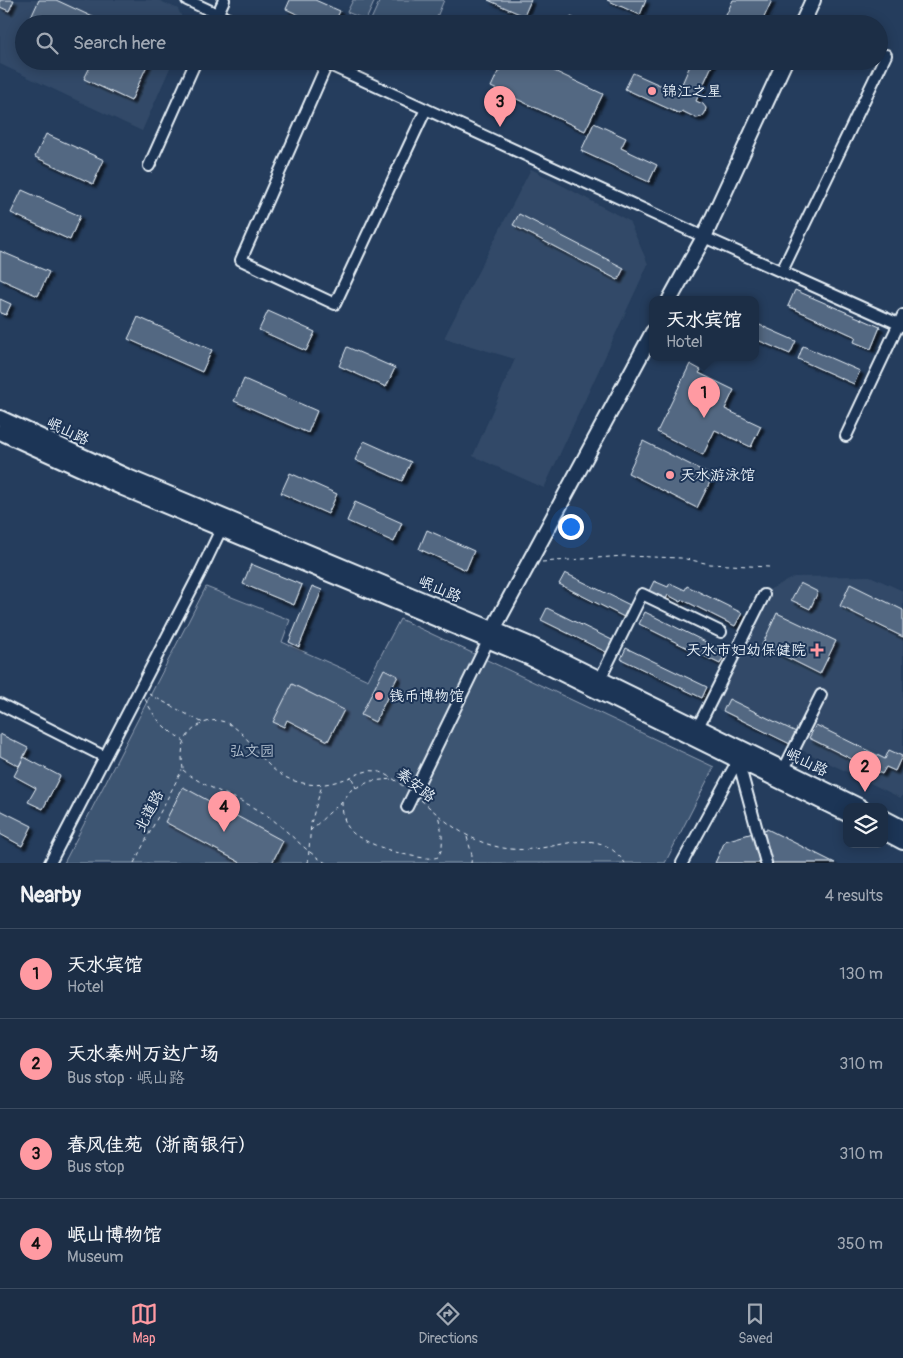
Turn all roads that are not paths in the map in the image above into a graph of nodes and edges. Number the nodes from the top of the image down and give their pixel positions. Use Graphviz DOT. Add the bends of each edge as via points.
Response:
graph roads {
  1 [pos="187,0"];
  2 [pos="224,0"];
  3 [pos="814,0"];
  4 [pos="209,15"];
  5 [pos="217,15"];
  6 [pos="806,15"];
  7 [pos="192,70"];
  8 [pos="321,70"];
  9 [pos="339,70"];
  10 [pos="781,70"];
  11 [pos="879,70"];
  12 [pos="426,110"];
  13 [pos="148,166"];
  14 [pos="704,237"];
  15 [pos="782,271"];
  16 [pos="672,296"];
  17 [pos="902,322"];
  18 [pos="649,339"];
  19 [pos="0,418"];
  20 [pos="0,432"];
  21 [pos="846,436"];
  22 [pos="224,523"];
  23 [pos="764,595"];
  24 [pos="721,632"];
  25 [pos="490,635"];
  26 [pos="600,679"];
  27 [pos="821,695"];
  28 [pos="0,704"];
  29 [pos="698,727"];
  30 [pos="105,757"];
  31 [pos="738,760"];
  32 [pos="784,769"];
  33 [pos="853,803"];
  34 [pos="407,807"];
  35 [pos="843,812"];
  36 [pos="888,820"];
  37 [pos="903,828"];
  38 [pos="888,834"];
  39 [pos="903,842"];
  40 [pos="50,863"];
  41 [pos="682,863"];
  42 [pos="766,863"];
  1 -- 4 [label="street"];
  2 -- 5 [label="street"];
  3 -- 6 [label="main road"];
  7 -- 13 [label="street"];
  8 -- 12 [label="street" via="241,260 335,304"];
  9 -- 12 [label="street"];
  10 -- 14 [label="main road"];
  11 -- 15 [label="street"];
  12 -- 14 [label="street"];
  14 -- 15 [label="street"];
  14 -- 16 [label="main road"];
  15 -- 17 [label="street"];
  17 -- 21 [label="street"];
  18 -- 25 [label="main road"];
  19 -- 22 [label="main road, 岷山路"];
  20 -- 22 [label="main road, 岷山路" via="123,488"];
  22 -- 25 [label="main road, 岷山路"];
  22 -- 30 [label="street"];
  23 -- 29 [label="street"];
  24 -- 26 [label="street" via="642,594"];
  25 -- 26 [label="main road, 岷山路" via="533,646"];
  25 -- 31 [label="main road, 岷山路" via="528,658"];
  25 -- 34 [label="street"];
  26 -- 29 [label="main road, 岷山路"];
  27 -- 32 [label="street"];
  28 -- 30 [label="street"];
  29 -- 32 [label="main road, 岷山路"];
  30 -- 40 [label="street"];
  31 -- 35 [label="main road, 岷山路"];
  31 -- 41 [label="street"];
  31 -- 42 [label="street"];
  32 -- 33 [label="main road, 岷山路"];
  36 -- 37 [label="main road"];
  38 -- 39 [label="main road"];
}
